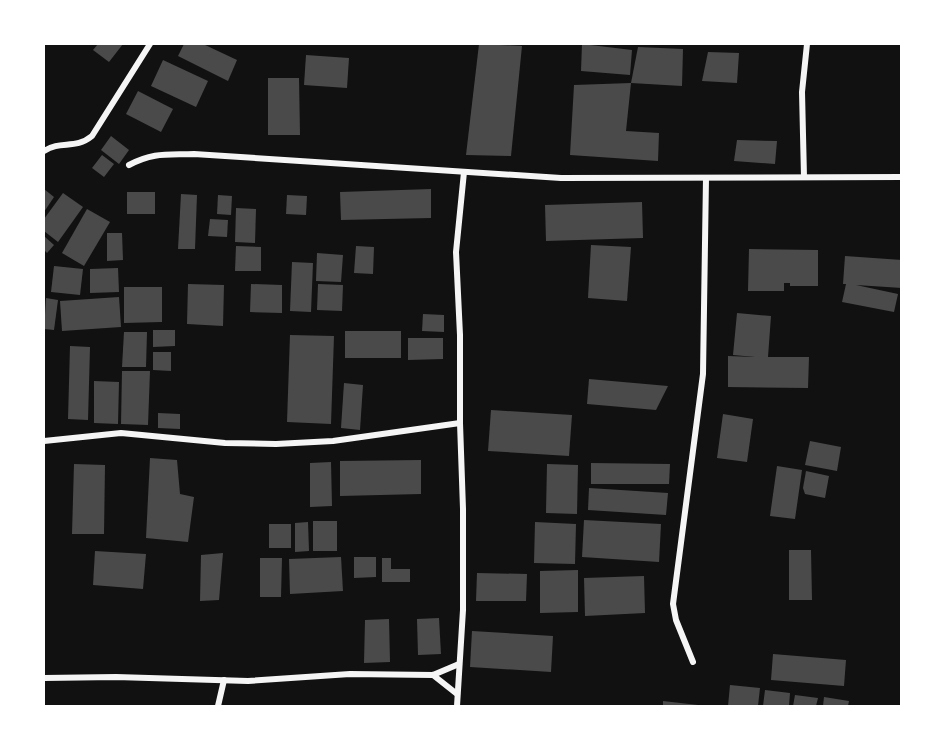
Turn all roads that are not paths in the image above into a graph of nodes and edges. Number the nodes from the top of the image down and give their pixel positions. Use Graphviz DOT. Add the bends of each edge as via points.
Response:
graph roads {
  1 [pos="150,44"];
  2 [pos="807,44"];
  3 [pos="44,151"];
  4 [pos="129,165"];
  5 [pos="464,172"];
  6 [pos="804,177"];
  7 [pos="902,177"];
  8 [pos="706,178"];
  9 [pos="460,423"];
  10 [pos="44,441"];
  11 [pos="693,662"];
  12 [pos="459,664"];
  13 [pos="433,675"];
  14 [pos="44,678"];
  15 [pos="224,680"];
  16 [pos="457,694"];
  17 [pos="218,706"];
  18 [pos="457,706"];
  1 -- 3 [label="street" via="92,136 83,144 51,146"];
  2 -- 6 [label="street" via="802,92"];
  4 -- 5 [label="street" via="155,155 194,154"];
  5 -- 8 [label="street" via="561,178"];
  5 -- 9 [label="street" via="456,252"];
  6 -- 7 [label="street"];
  6 -- 8 [label="street"];
  8 -- 11 [label="street" via="703,374 673,604"];
  9 -- 10 [label="street" via="333,441 276,444 122,433"];
  9 -- 12 [label="street" via="463,610"];
  12 -- 13 [label="street"];
  12 -- 16 [label="street"];
  13 -- 15 [label="street"];
  13 -- 16 [label="street"];
  14 -- 15 [label="street"];
  15 -- 17 [label="street"];
  16 -- 18 [label="street"];
}
